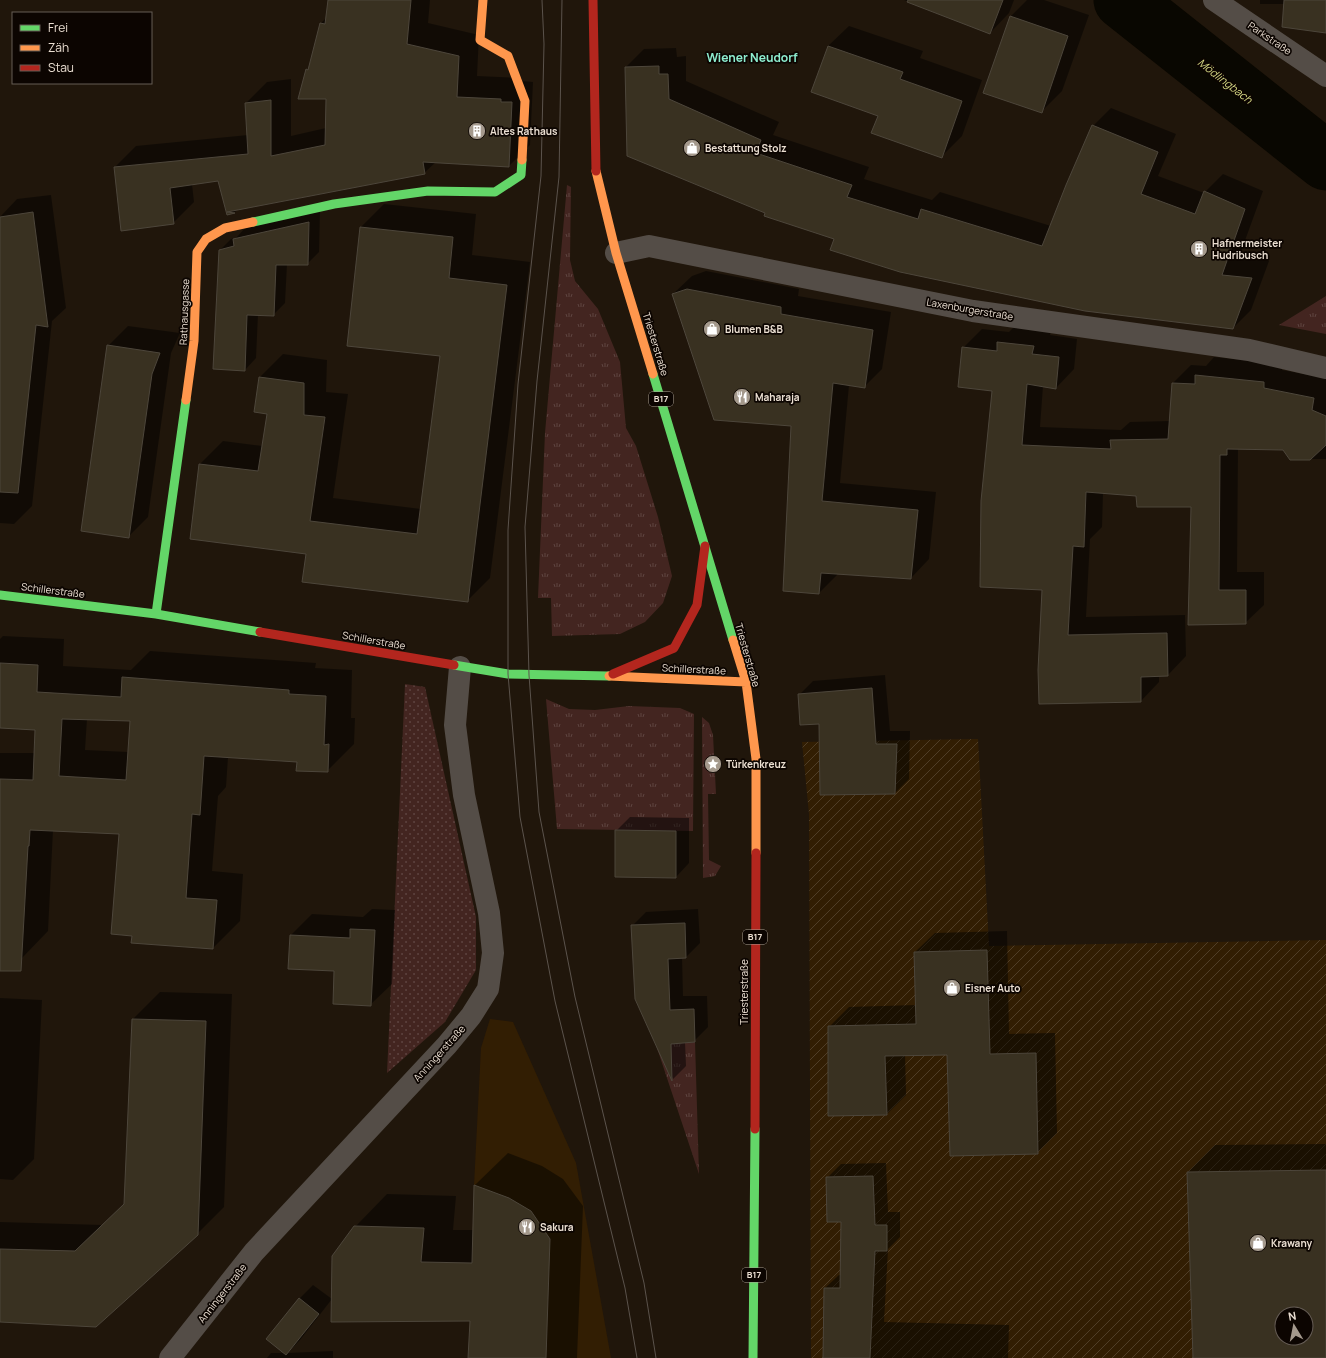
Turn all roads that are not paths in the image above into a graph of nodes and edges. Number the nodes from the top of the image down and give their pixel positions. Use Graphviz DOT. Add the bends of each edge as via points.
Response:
graph roads {
  1 [pos="483,0"];
  2 [pos="593,0"];
  3 [pos="1214,0"];
  4 [pos="1326,76"];
  5 [pos="616,253"];
  6 [pos="1326,368"];
  7 [pos="705,546"];
  8 [pos="0,595"];
  9 [pos="156,614"];
  10 [pos="460,667"];
  11 [pos="609,676"];
  12 [pos="746,682"];
  13 [pos="170,1358"];
  14 [pos="752,1358"];
  1 -- 9 [label="street, Rathausgasse" via="480,40 508,56 525,101 522,175 495,192 428,191 334,204 225,228 206,239 197,252 194,341"];
  2 -- 5 [label="street, Triesterstraße / B17" via="596,175"];
  3 -- 4 [label="street, Parkstraße"];
  5 -- 6 [label="street, Laxenburgerstraße" via="649,246 973,311 1249,350"];
  5 -- 7 [label="street, Triesterstraße / B17"];
  7 -- 11 [label="street" via="697,605 674,648"];
  7 -- 12 [label="street, Triesterstraße / B17"];
  8 -- 9 [label="street, Schillerstraße"];
  9 -- 10 [label="street, Schillerstraße"];
  10 -- 11 [label="street, Schillerstraße" via="508,674"];
  10 -- 13 [label="street, Anningerstraße" via="455,725 464,795 490,913 493,953 488,989 447,1046 254,1252"];
  11 -- 12 [label="street, Schillerstraße"];
  12 -- 14 [label="street, Triesterstraße / B17" via="756,759"];
}
